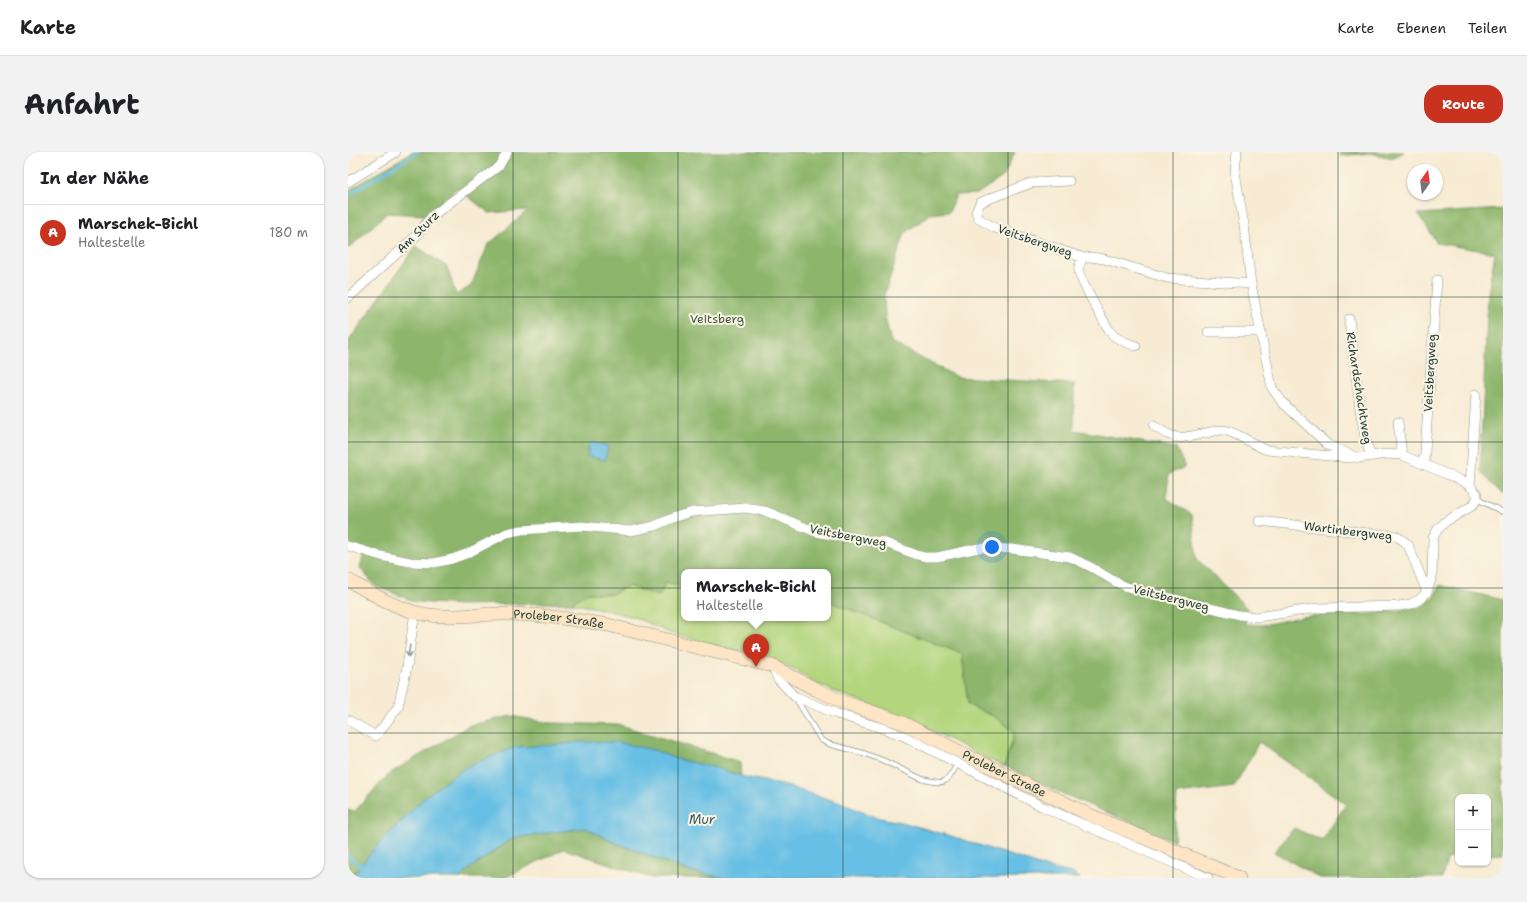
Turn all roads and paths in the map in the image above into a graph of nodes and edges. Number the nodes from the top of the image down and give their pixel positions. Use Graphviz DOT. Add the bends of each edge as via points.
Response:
graph roads {
  1 [pos="396,152"];
  2 [pos="507,152"];
  3 [pos="1237,152"];
  4 [pos="1069,181"];
  5 [pos="348,182"];
  6 [pos="1084,258"];
  7 [pos="1437,280"];
  8 [pos="1251,284"];
  9 [pos="348,298"];
  10 [pos="1349,319"];
  11 [pos="1208,332"];
  12 [pos="1261,332"];
  13 [pos="1136,346"];
  14 [pos="1476,394"];
  15 [pos="1398,422"];
  16 [pos="1154,426"];
  17 [pos="1402,455"];
  18 [pos="1371,456"];
  19 [pos="1358,458"];
  20 [pos="1424,465"];
  21 [pos="1470,486"];
  22 [pos="1477,499"];
  23 [pos="1503,512"];
  24 [pos="1259,522"];
  25 [pos="348,546"];
  26 [pos="348,580"];
  27 [pos="1426,592"];
  28 [pos="415,612"];
  29 [pos="772,666"];
  30 [pos="794,696"];
  31 [pos="348,720"];
  32 [pos="957,764"];
  33 [pos="1208,878"];
  34 [pos="1239,878"];
  1 -- 5 [label="street"];
  2 -- 9 [label="street, Am Sturz" via="499,166 432,216 415,237"];
  3 -- 8 [label="street" via="1235,172"];
  4 -- 6 [label="street, Veitsbergweg" via="1031,183 980,203 976,212 979,218 995,228"];
  6 -- 8 [label="street, Veitsbergweg" via="1104,259 1167,278"];
  6 -- 13 [label="street, Veitsbergweg" via="1080,263 1079,273 1084,287 1112,334"];
  7 -- 20 [label="street, Veitsbergweg"];
  8 -- 12 [label="street"];
  10 -- 18 [label="street, Richardschachtweg" via="1360,409"];
  11 -- 12 [label="street"];
  12 -- 19 [label="street" via="1272,388 1283,403 1328,445"];
  14 -- 21 [label="street"];
  15 -- 17 [label="street"];
  16 -- 19 [label="street" via="1166,435 1179,438 1222,430 1267,450"];
  17 -- 18 [label="street"];
  17 -- 20 [label="street"];
  18 -- 19 [label="street"];
  20 -- 21 [label="street"];
  21 -- 22 [label="street" via="1477,494"];
  22 -- 23 [label="lane"];
  22 -- 27 [label="street" via="1472,506 1445,522 1433,538 1432,576"];
  24 -- 27 [label="street, Wartinbergweg" via="1396,536 1408,545"];
  25 -- 27 [label="street, Veitsbergweg" via="410,562 434,563 459,557 507,533 521,530 582,526 631,531 654,526 692,512 744,508 765,511 816,532 882,542 925,557 980,548 1012,549 1070,557 1127,587 1239,616 1257,617 1319,608 1399,606 1411,604"];
  26 -- 28 [label="main road, Proleber Straße" via="394,605"];
  28 -- 29 [label="main road, Proleber Straße" via="440,616 517,614 564,618 608,625"];
  28 -- 31 [label="street, one-way" via="398,707 376,736"];
  29 -- 30 [label="street, Proleber Straße" via="778,679"];
  29 -- 34 [label="main road, Proleber Straße" via="843,702 903,722 1086,814"];
  30 -- 32 [label="street, Proleber Straße" via="837,714 904,736"];
  30 -- 32 [label="lane" via="820,740 829,744 863,753 932,781 945,782"];
  32 -- 33 [label="street, Proleber Straße" via="1043,807"];
}
